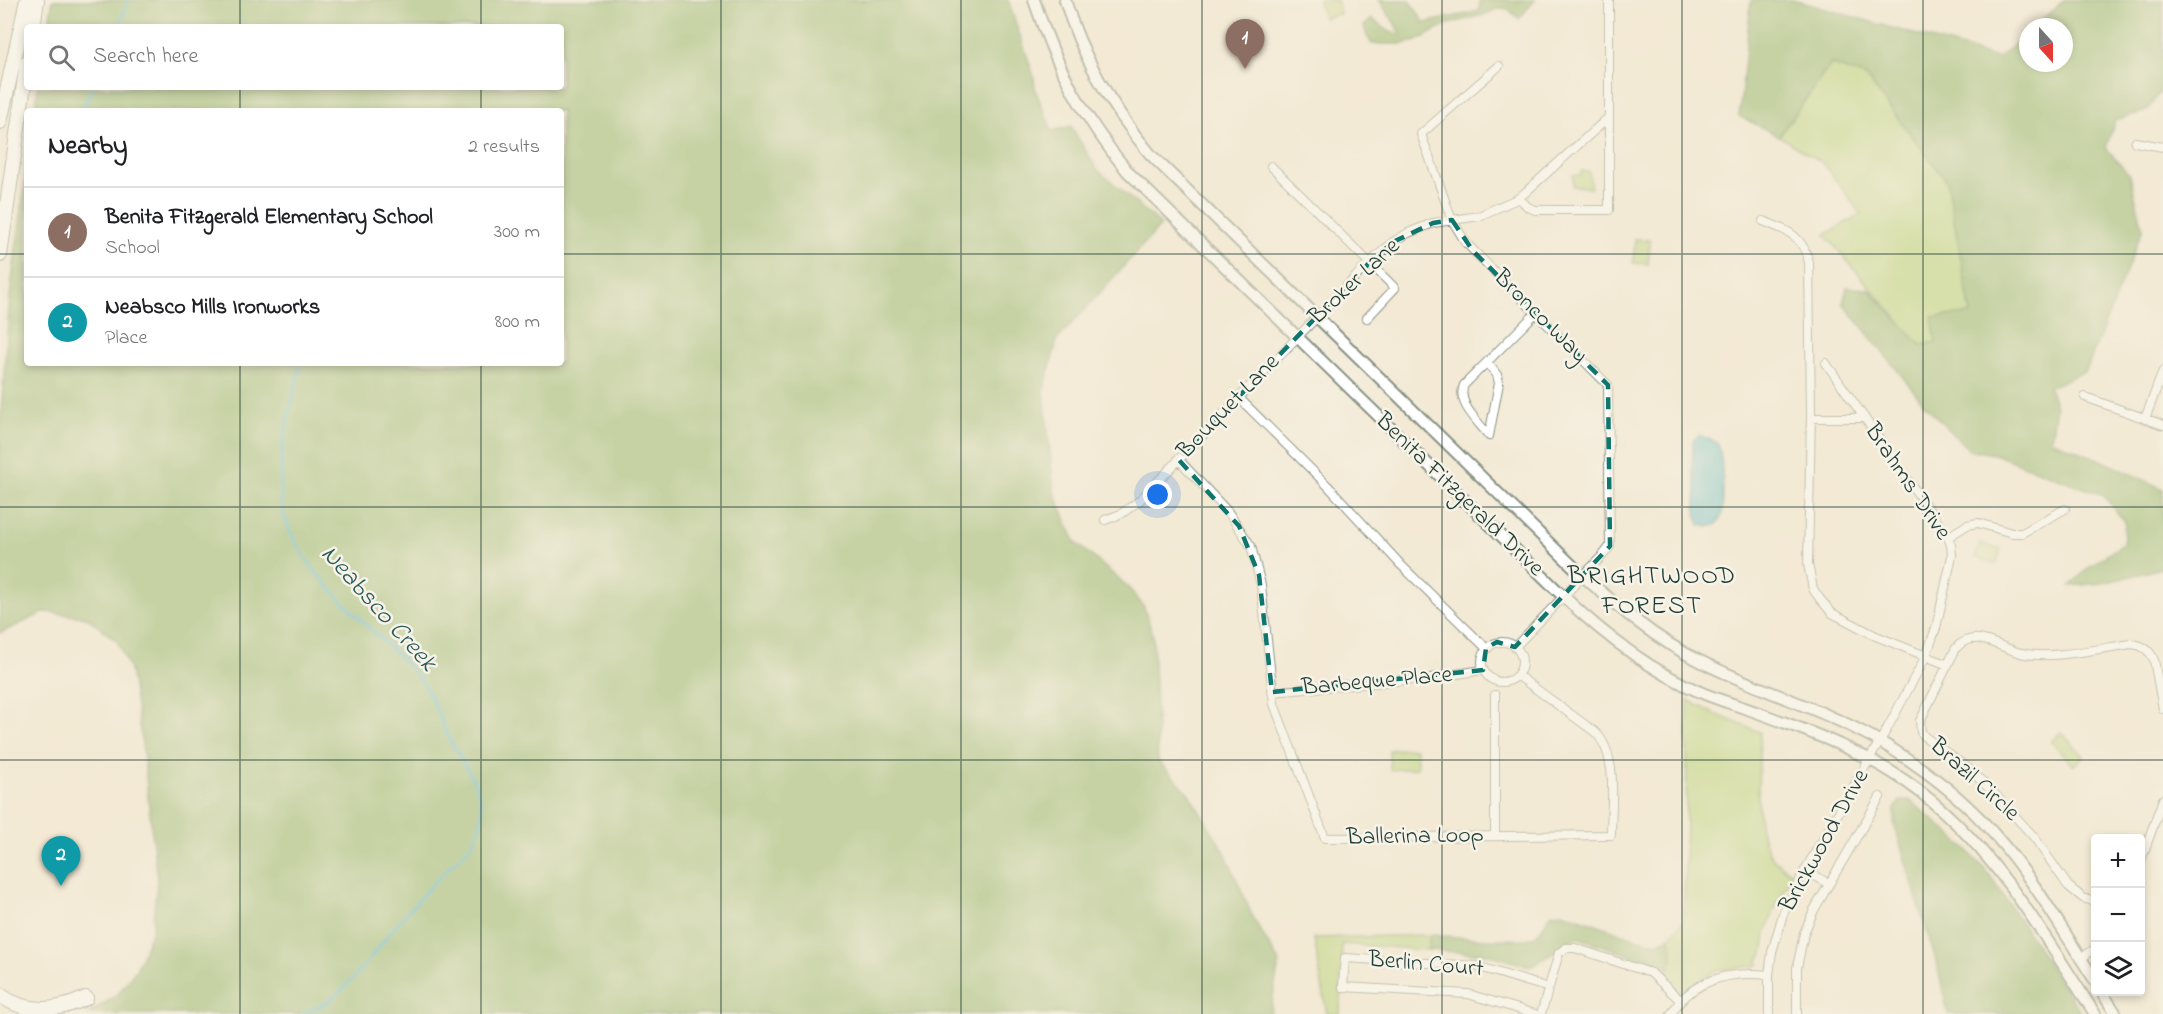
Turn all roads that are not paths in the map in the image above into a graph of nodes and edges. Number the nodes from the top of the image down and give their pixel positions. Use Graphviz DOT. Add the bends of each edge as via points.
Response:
graph roads {
  1 [pos="30,0"];
  2 [pos="1034,0"];
  3 [pos="1065,0"];
  4 [pos="1609,0"];
  5 [pos="24,24"];
  6 [pos="24,24"];
  7 [pos="33,24"];
  8 [pos="1499,66"];
  9 [pos="24,84"];
  10 [pos="1608,118"];
  11 [pos="0,122"];
  12 [pos="2135,142"];
  13 [pos="2163,147"];
  14 [pos="1271,166"];
  15 [pos="1519,198"];
  16 [pos="1452,220"];
  17 [pos="1763,221"];
  18 [pos="0,255"];
  19 [pos="1369,262"];
  20 [pos="1536,313"];
  21 [pos="1317,317"];
  22 [pos="1367,318"];
  23 [pos="1296,337"];
  24 [pos="1487,362"];
  25 [pos="1826,363"];
  26 [pos="2163,370"];
  27 [pos="1238,397"];
  28 [pos="2085,397"];
  29 [pos="1811,418"];
  30 [pos="1864,418"];
  31 [pos="2145,419"];
  32 [pos="2163,425"];
  33 [pos="1178,459"];
  34 [pos="2065,509"];
  35 [pos="1105,519"];
  36 [pos="1948,537"];
  37 [pos="1582,575"];
  38 [pos="1563,596"];
  39 [pos="1515,647"];
  40 [pos="1486,648"];
  41 [pos="1926,656"];
  42 [pos="1948,665"];
  43 [pos="1483,670"];
  44 [pos="1517,675"];
  45 [pos="1272,692"];
  46 [pos="1495,695"];
  47 [pos="2163,709"];
  48 [pos="1880,742"];
  49 [pos="1870,760"];
  50 [pos="1880,797"];
  51 [pos="2163,799"];
  52 [pos="1495,836"];
  53 [pos="2145,849"];
  54 [pos="1805,870"];
  55 [pos="1829,884"];
  56 [pos="2091,900"];
  57 [pos="2091,951"];
  58 [pos="2080,959"];
  59 [pos="1769,975"];
  60 [pos="2091,975"];
  61 [pos="1549,988"];
  62 [pos="0,995"];
  63 [pos="2105,996"];
  64 [pos="86,998"];
  65 [pos="1680,1000"];
  66 [pos="1535,1014"];
  67 [pos="1541,1014"];
  68 [pos="1671,1014"];
  69 [pos="1769,1014"];
  70 [pos="1797,1014"];
  71 [pos="2095,1014"];
  72 [pos="2116,1014"];
  1 -- 6 [label="highway"];
  1 -- 7 [label="highway"];
  2 -- 23 [label="main road, Benita Fitzgerald Drive" via="1067,82 1111,151 1146,191"];
  3 -- 21 [label="main road, Benita Fitzgerald Drive" via="1089,62 1135,135"];
  4 -- 10 [label="street"];
  5 -- 11 [label="highway"];
  8 -- 16 [label="street, Bronco Way" via="1421,134"];
  9 -- 18 [label="highway"];
  10 -- 15 [label="street, Broker Lane"];
  10 -- 15 [label="street" via="1609,210 1535,210"];
  12 -- 13 [label="street"];
  14 -- 19 [label="street"];
  15 -- 16 [label="street, Broker Lane" via="1479,216"];
  16 -- 19 [label="street, Broker Lane" via="1408,233"];
  16 -- 20 [label="street, Bronco Way" via="1473,251"];
  17 -- 29 [label="street" via="1790,231 1807,253"];
  19 -- 21 [label="street, Broker Lane"];
  19 -- 22 [label="street" via="1395,288"];
  20 -- 24 [label="street"];
  20 -- 37 [label="street, Bronco Way" via="1608,385 1610,546"];
  21 -- 23 [label="street, Broker Lane"];
  21 -- 37 [label="main road, Benita Fitzgerald Drive"];
  23 -- 27 [label="street, Bouquet Lane"];
  23 -- 38 [label="main road, Benita Fitzgerald Drive"];
  24 -- 24 [label="street" via="1464,385 1462,395 1489,436 1499,383"];
  25 -- 30 [label="street, Brahms Drive"];
  26 -- 31 [label="street"];
  27 -- 33 [label="street, Bouquet Lane"];
  27 -- 40 [label="street"];
  28 -- 31 [label="street"];
  29 -- 30 [label="street"];
  29 -- 41 [label="street" via="1808,564 1814,588 1832,613"];
  30 -- 36 [label="street, Brahms Drive"];
  31 -- 32 [label="street"];
  33 -- 35 [label="street, Bouquet Lane" via="1129,509"];
  33 -- 45 [label="street, Ballerina Loop" via="1228,512 1251,546 1261,585"];
  34 -- 36 [label="street" via="2022,533 1978,523"];
  36 -- 41 [label="street, Brahms Drive" via="1951,564"];
  37 -- 38 [label="street, Bronco Way"];
  37 -- 48 [label="main road, Benita Fitzgerald Drive" via="1646,628 1698,660"];
  38 -- 39 [label="street"];
  38 -- 49 [label="main road, Benita Fitzgerald Drive" via="1602,631 1674,679"];
  39 -- 40 [label="street" via="1497,642"];
  39 -- 44 [label="street" via="1522,664"];
  40 -- 43 [label="street" via="1481,659"];
  41 -- 42 [label="street"];
  41 -- 48 [label="street, Brahms Drive"];
  42 -- 47 [label="street, Brazil Circle" via="1961,642 1975,638 2038,655 2136,644 2154,660"];
  42 -- 56 [label="street, Brazil Circle" via="1920,721 1921,732 2010,809 2068,886"];
  43 -- 44 [label="street" via="1496,682 1507,682"];
  43 -- 45 [label="street, Barbeque Place"];
  44 -- 52 [label="street, Ballerina Loop" via="1603,741 1611,760 1611,835"];
  45 -- 52 [label="street, Ballerina Loop" via="1325,838"];
  46 -- 52 [label="street"];
  48 -- 49 [label="street, Brickwood Drive"];
  48 -- 58 [label="main road, Benita Fitzgerald Drive" via="1961,800 1995,834"];
  49 -- 54 [label="street, Brickwood Drive"];
  49 -- 71 [label="main road, Benita Fitzgerald Drive" via="1918,790 1983,851 2018,896"];
  50 -- 55 [label="street"];
  51 -- 53 [label="street"];
  54 -- 55 [label="street"];
  54 -- 59 [label="street, Brickwood Drive" via="1783,914"];
  55 -- 70 [label="street" via="1799,950"];
  57 -- 58 [label="street"];
  58 -- 60 [label="main road, Benita Fitzgerald Drive"];
  59 -- 65 [label="street" via="1722,976 1699,985"];
  59 -- 69 [label="street, Brickwood Drive"];
  61 -- 65 [label="street" via="1559,954 1566,948 1575,948 1651,973"];
  61 -- 66 [label="street, Berlin Court" via="1476,966 1345,958 1343,987 1468,994"];
  61 -- 67 [label="street"];
  62 -- 64 [label="highway" via="20,1008 42,1011 64,1008"];
  63 -- 72 [label="main road"];
  65 -- 68 [label="street"];
}
